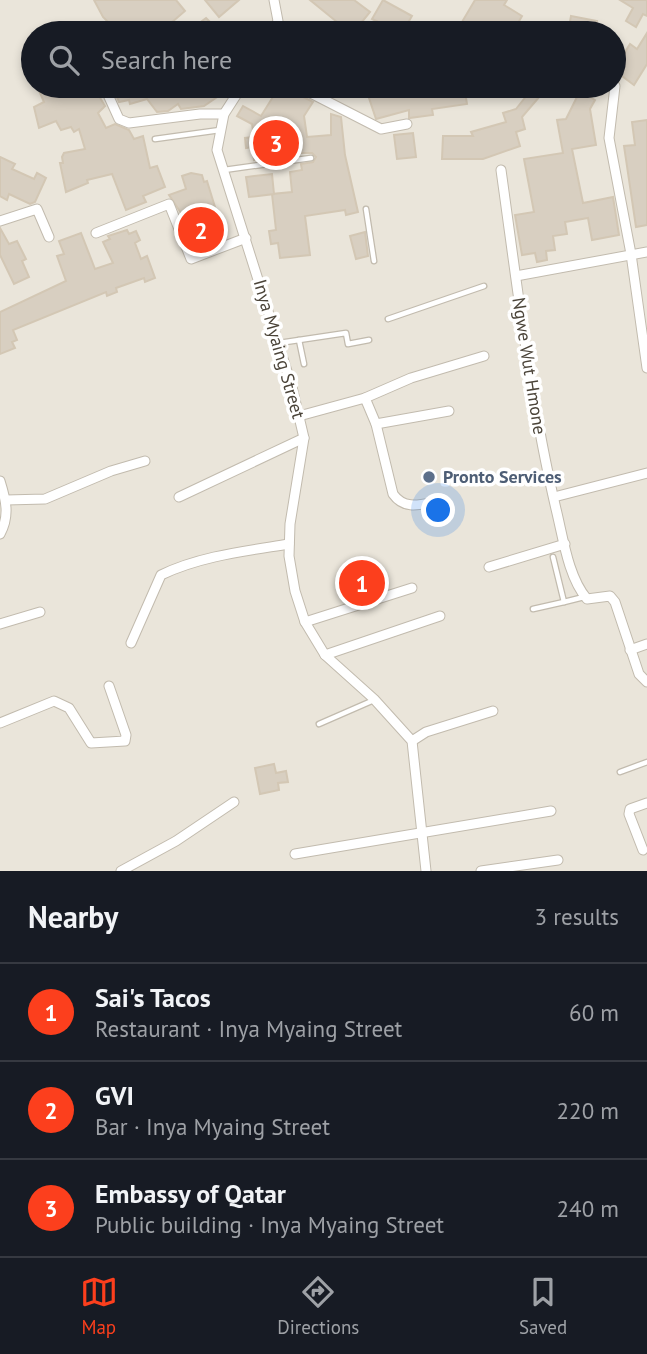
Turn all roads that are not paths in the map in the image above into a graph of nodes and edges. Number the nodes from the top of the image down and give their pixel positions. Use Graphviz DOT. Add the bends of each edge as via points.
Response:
graph roads {
  1 [pos="274,0"];
  2 [pos="278,21"];
  3 [pos="109,98"];
  4 [pos="234,98"];
  5 [pos="320,98"];
  6 [pos="614,98"];
  7 [pos="224,114"];
  8 [pos="407,124"];
  9 [pos="221,130"];
  10 [pos="155,139"];
  11 [pos="311,158"];
  12 [pos="224,170"];
  13 [pos="501,170"];
  14 [pos="366,209"];
  15 [pos="0,221"];
  16 [pos="96,233"];
  17 [pos="49,237"];
  18 [pos="246,238"];
  19 [pos="647,252"];
  20 [pos="631,254"];
  21 [pos="374,261"];
  22 [pos="516,276"];
  23 [pos="484,286"];
  24 [pos="387,319"];
  25 [pos="299,340"];
  26 [pos="369,340"];
  27 [pos="278,343"];
  28 [pos="484,356"];
  29 [pos="304,364"];
  30 [pos="647,368"];
  31 [pos="365,398"];
  32 [pos="449,411"];
  33 [pos="299,416"];
  34 [pos="376,424"];
  35 [pos="304,438"];
  36 [pos="145,461"];
  37 [pos="647,473"];
  38 [pos="0,481"];
  39 [pos="179,497"];
  40 [pos="554,497"];
  41 [pos="6,500"];
  42 [pos="440,501"];
  43 [pos="0,534"];
  44 [pos="289,544"];
  45 [pos="565,544"];
  46 [pos="552,556"];
  47 [pos="489,567"];
  48 [pos="412,588"];
  49 [pos="585,596"];
  50 [pos="564,602"];
  51 [pos="533,609"];
  52 [pos="40,612"];
  53 [pos="440,616"];
  54 [pos="306,622"];
  55 [pos="0,624"];
  56 [pos="131,643"];
  57 [pos="647,645"];
  58 [pos="630,650"];
  59 [pos="325,655"];
  60 [pos="647,682"];
  61 [pos="109,686"];
  62 [pos="374,699"];
  63 [pos="492,711"];
  64 [pos="0,723"];
  65 [pos="319,724"];
  66 [pos="412,741"];
  67 [pos="647,762"];
  68 [pos="620,772"];
  69 [pos="234,802"];
  70 [pos="647,803"];
  71 [pos="551,811"];
  72 [pos="421,831"];
  73 [pos="643,850"];
  74 [pos="295,854"];
  75 [pos="558,860"];
  76 [pos="121,871"];
  77 [pos="426,871"];
  78 [pos="481,871"];
  1 -- 2 [label="street"];
  3 -- 7 [label="street" via="119,120 129,123"];
  4 -- 7 [label="street, Inya Myaing Street"];
  5 -- 8 [label="street" via="381,130"];
  6 -- 20 [label="street" via="609,138"];
  7 -- 9 [label="street, Inya Myaing Street"];
  9 -- 10 [label="lane"];
  9 -- 12 [label="street, Inya Myaing Street" via="217,150"];
  11 -- 12 [label="lane"];
  12 -- 18 [label="street, Inya Myaing Street"];
  13 -- 22 [label="street, Ngwe Wut Hmone"];
  14 -- 21 [label="lane"];
  15 -- 17 [label="street" via="37,209"];
  16 -- 18 [label="street" via="169,204 191,260"];
  18 -- 27 [label="street, Inya Myaing Street"];
  19 -- 20 [label="street, Ngwe Wut Hmone"];
  20 -- 22 [label="street, Ngwe Wut Hmone"];
  20 -- 30 [label="street"];
  22 -- 40 [label="street, Ngwe Wut Hmone" via="542,451"];
  23 -- 24 [label="lane"];
  25 -- 26 [label="lane" via="345,333 348,344"];
  25 -- 27 [label="lane"];
  25 -- 29 [label="lane"];
  27 -- 33 [label="street, Inya Myaing Street"];
  28 -- 31 [label="street" via="411,378"];
  31 -- 33 [label="street"];
  31 -- 34 [label="street"];
  32 -- 34 [label="street"];
  33 -- 35 [label="street, Inya Myaing Street"];
  34 -- 42 [label="street" via="388,478 399,502 410,506"];
  35 -- 39 [label="street"];
  35 -- 44 [label="street, Inya Myaing Street"];
  36 -- 41 [label="street" via="45,499"];
  37 -- 40 [label="street"];
  38 -- 41 [label="street"];
  40 -- 45 [label="street, Ngwe Wut Hmone"];
  41 -- 43 [label="street" via="6,523"];
  44 -- 54 [label="street, Inya Myaing Street" via="295,591"];
  44 -- 56 [label="street" via="179,566 161,575"];
  45 -- 47 [label="street"];
  45 -- 49 [label="street, Ngwe Wut Hmone"];
  46 -- 50 [label="lane"];
  48 -- 54 [label="street"];
  49 -- 50 [label="lane"];
  49 -- 58 [label="street" via="610,596"];
  50 -- 51 [label="lane"];
  52 -- 55 [label="street"];
  53 -- 59 [label="street"];
  54 -- 59 [label="street, Inya Myaing Street"];
  57 -- 58 [label="street"];
  58 -- 60 [label="street"];
  59 -- 62 [label="street, Inya Myaing Street"];
  61 -- 64 [label="street" via="125,741 92,743 69,708 54,701"];
  62 -- 65 [label="lane"];
  62 -- 66 [label="street, Inya Myaing Street"];
  63 -- 66 [label="street" via="426,732"];
  66 -- 72 [label="street"];
  67 -- 68 [label="lane"];
  69 -- 76 [label="street"];
  70 -- 73 [label="street" via="630,809 629,814"];
  71 -- 72 [label="street"];
  72 -- 74 [label="street"];
  72 -- 77 [label="street"];
  75 -- 78 [label="street"];
}
